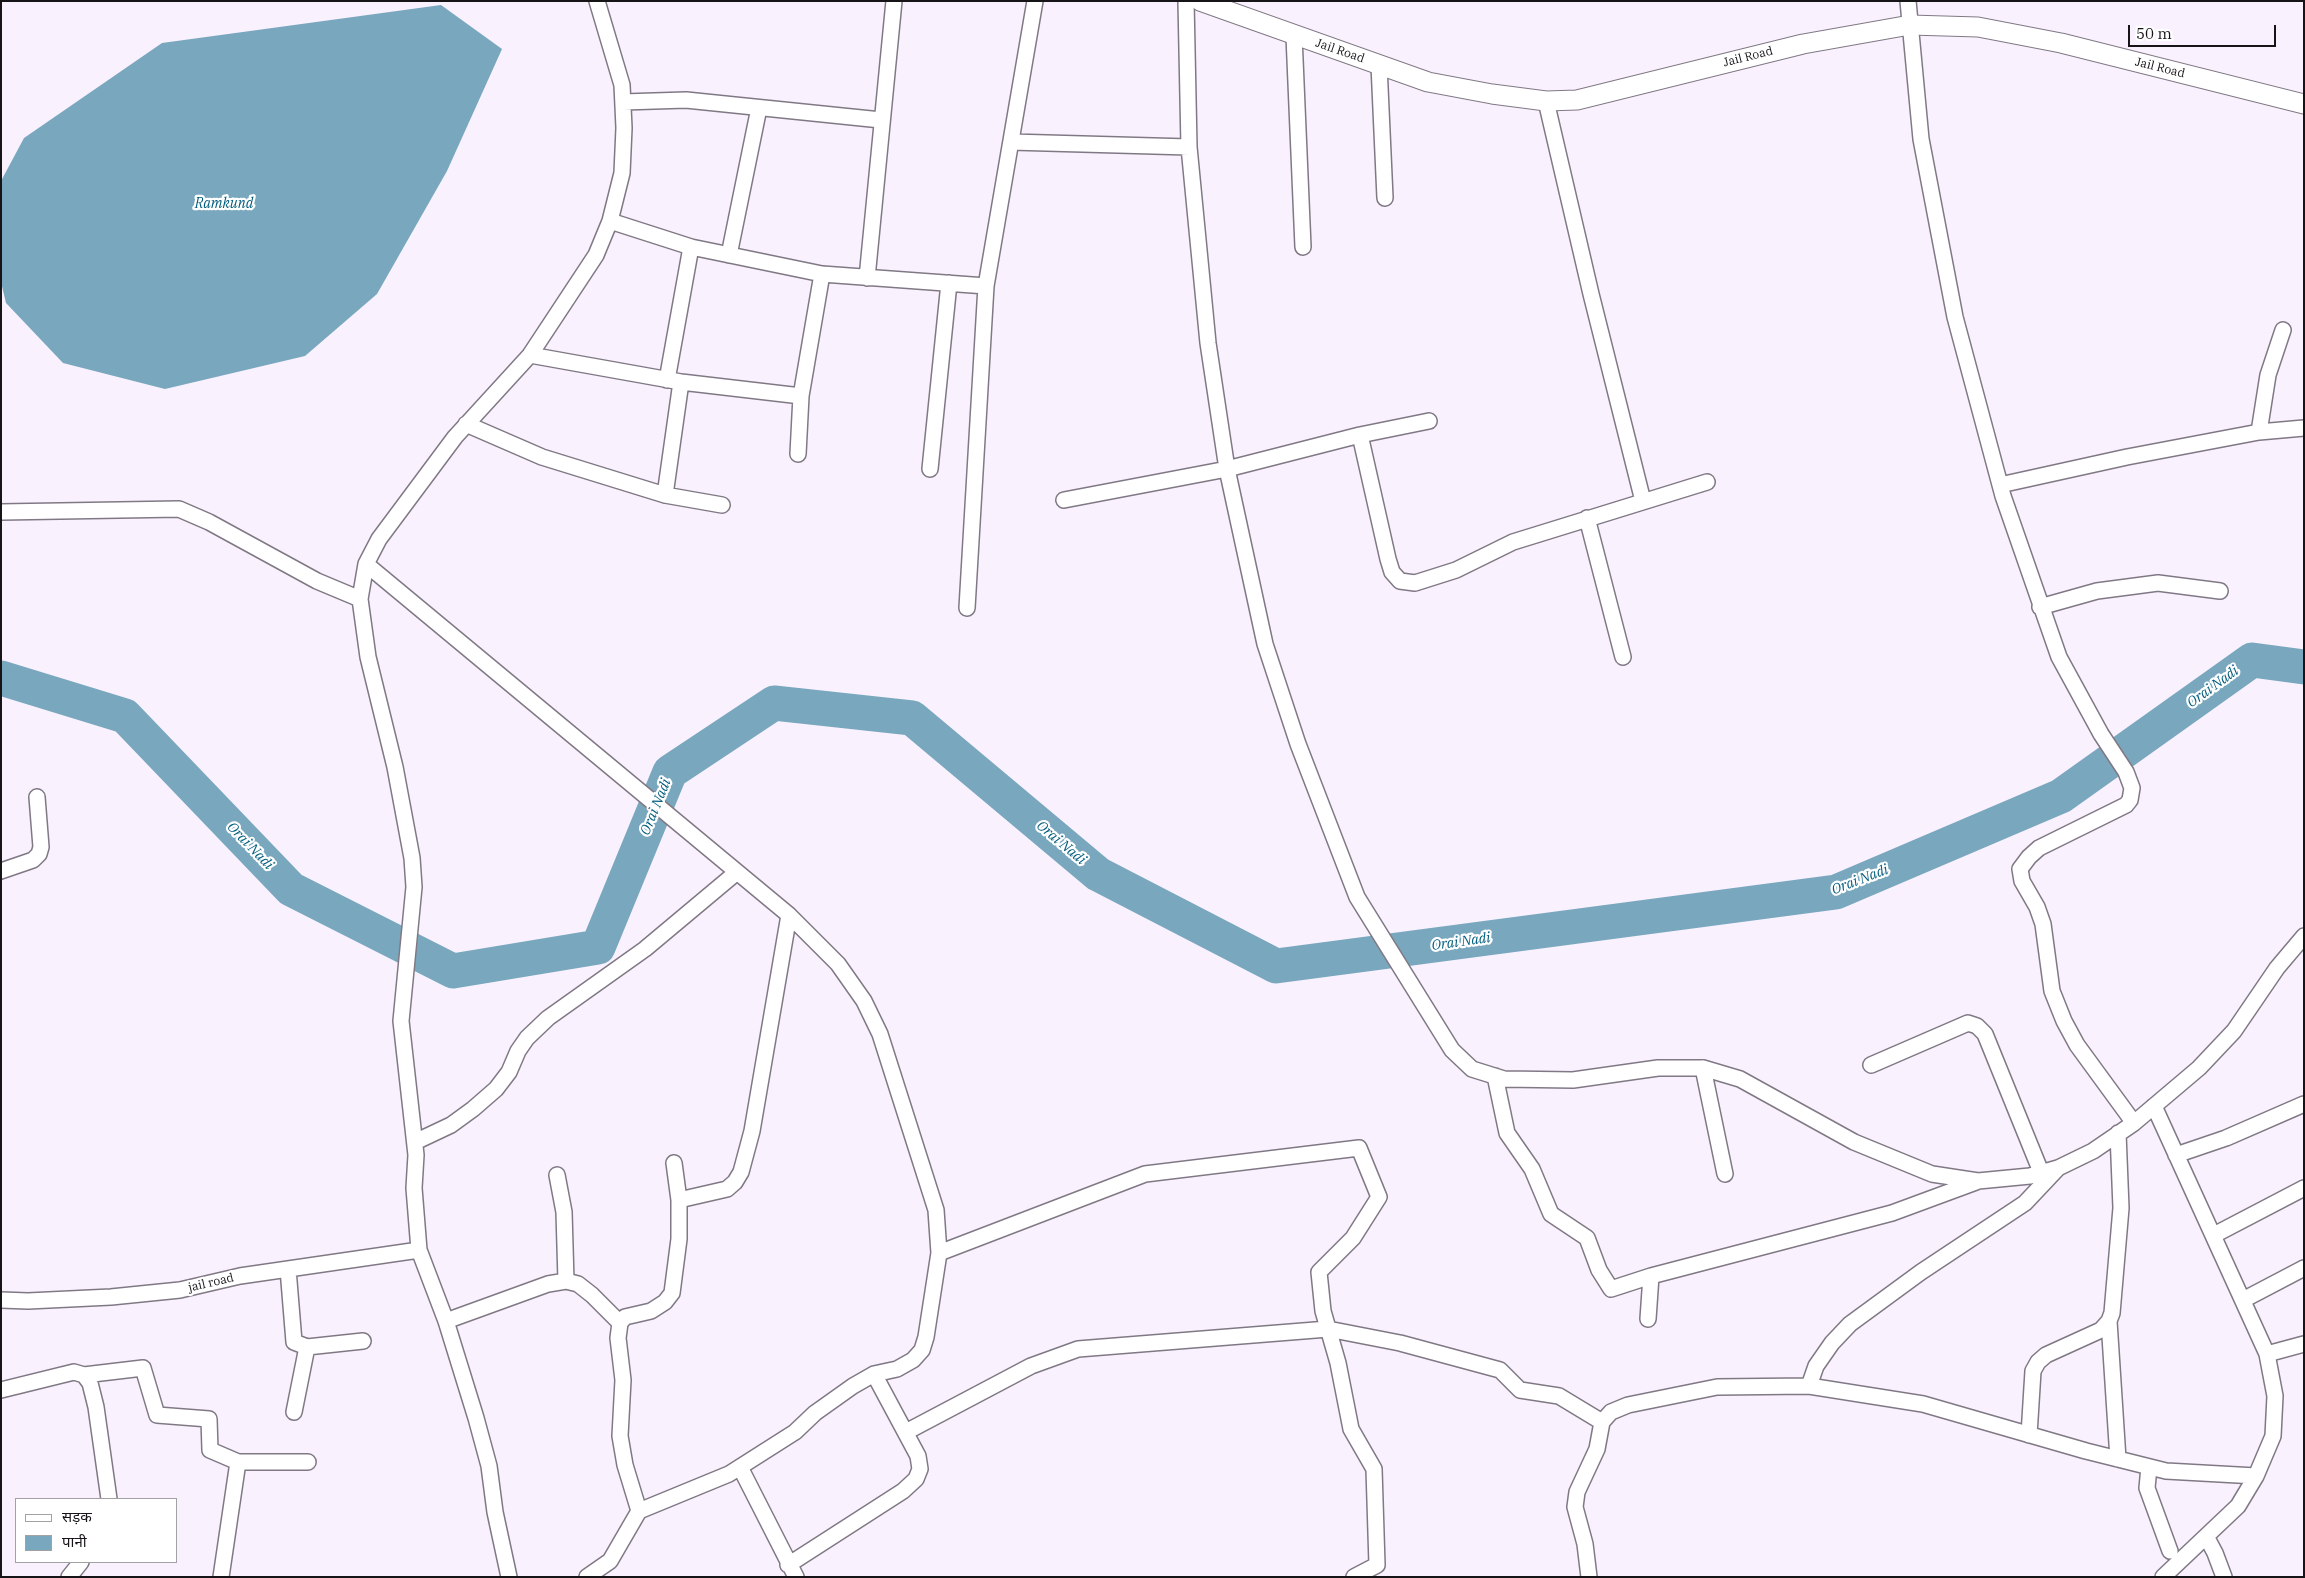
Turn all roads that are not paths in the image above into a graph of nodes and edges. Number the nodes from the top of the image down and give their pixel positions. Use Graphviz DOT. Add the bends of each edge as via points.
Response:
graph roads {
  1 [pos="597,1"];
  2 [pos="894,1"];
  3 [pos="1035,1"];
  4 [pos="1186,1"];
  5 [pos="1200,1"];
  6 [pos="1908,1"];
  7 [pos="1910,25"];
  8 [pos="1294,36"];
  9 [pos="1379,65"];
  10 [pos="623,102"];
  11 [pos="1546,102"];
  12 [pos="2304,104"];
  13 [pos="759,108"];
  14 [pos="881,120"];
  15 [pos="1011,142"];
  16 [pos="1189,147"];
  17 [pos="1385,198"];
  18 [pos="610,221"];
  19 [pos="691,247"];
  20 [pos="1303,248"];
  21 [pos="729,255"];
  22 [pos="822,274"];
  23 [pos="867,278"];
  24 [pos="949,283"];
  25 [pos="986,286"];
  26 [pos="2282,330"];
  27 [pos="530,355"];
  28 [pos="674,381"];
  29 [pos="801,396"];
  30 [pos="1429,421"];
  31 [pos="466,424"];
  32 [pos="2304,428"];
  33 [pos="2259,432"];
  34 [pos="1360,435"];
  35 [pos="798,454"];
  36 [pos="930,469"];
  37 [pos="1226,469"];
  38 [pos="1707,482"];
  39 [pos="2000,485"];
  40 [pos="665,495"];
  41 [pos="1064,500"];
  42 [pos="1643,501"];
  43 [pos="722,505"];
  44 [pos="1,512"];
  45 [pos="1587,518"];
  46 [pos="366,564"];
  47 [pos="2220,591"];
  48 [pos="360,599"];
  49 [pos="2040,607"];
  50 [pos="967,608"];
  51 [pos="1623,657"];
  52 [pos="37,797"];
  53 [pos="1,871"];
  54 [pos="737,872"];
  55 [pos="789,916"];
  56 [pos="2304,936"];
  57 [pos="1871,1065"];
  58 [pos="1703,1068"];
  59 [pos="1495,1076"];
  60 [pos="2304,1104"];
  61 [pos="2154,1106"];
  62 [pos="2134,1123"];
  63 [pos="2118,1134"];
  64 [pos="415,1142"];
  65 [pos="2176,1155"];
  66 [pos="674,1163"];
  67 [pos="2058,1168"];
  68 [pos="2041,1172"];
  69 [pos="1726,1174"];
  70 [pos="557,1175"];
  71 [pos="1978,1182"];
  72 [pos="2304,1188"];
  73 [pos="679,1200"];
  74 [pos="2214,1235"];
  75 [pos="419,1250"];
  76 [pos="939,1253"];
  77 [pos="2304,1268"];
  78 [pos="288,1269"];
  79 [pos="1651,1276"];
  80 [pos="566,1281"];
  81 [pos="1,1300"];
  82 [pos="2243,1300"];
  83 [pos="1648,1318"];
  84 [pos="446,1321"];
  85 [pos="2109,1321"];
  86 [pos="620,1323"];
  87 [pos="1328,1329"];
  88 [pos="363,1341"];
  89 [pos="2304,1344"];
  90 [pos="307,1346"];
  91 [pos="2267,1354"];
  92 [pos="874,1374"];
  93 [pos="84,1375"];
  94 [pos="1809,1386"];
  95 [pos="1,1390"];
  96 [pos="294,1412"];
  97 [pos="1602,1422"];
  98 [pos="906,1432"];
  99 [pos="2029,1435"];
  100 [pos="2118,1459"];
  101 [pos="238,1462"];
  102 [pos="308,1462"];
  103 [pos="740,1467"];
  104 [pos="2149,1467"];
  105 [pos="2256,1476"];
  106 [pos="109,1498"];
  107 [pos="639,1511"];
  108 [pos="2207,1538"];
  109 [pos="2170,1551"];
  110 [pos="80,1563"];
  111 [pos="792,1571"];
  112 [pos="69,1577"];
  113 [pos="222,1577"];
  114 [pos="509,1577"];
  115 [pos="587,1577"];
  116 [pos="1354,1577"];
  117 [pos="1589,1577"];
  118 [pos="2163,1577"];
  119 [pos="2224,1577"];
  1 -- 10 [label="street" via="622,85"];
  2 -- 14 [label="street"];
  3 -- 15 [label="street"];
  4 -- 16 [label="street"];
  5 -- 8 [label="street, Jail Road"];
  6 -- 7 [label="street"];
  7 -- 11 [label="street, Jail Road" via="1803,44 1577,100"];
  7 -- 12 [label="street, Jail Road" via="1978,27 2061,43"];
  7 -- 39 [label="street" via="1921,139 1955,317"];
  8 -- 9 [label="street, Jail Road"];
  8 -- 20 [label="street"];
  9 -- 11 [label="street, Jail Road" via="1428,82"];
  9 -- 17 [label="street"];
  10 -- 13 [label="street" via="686,100"];
  10 -- 18 [label="street" via="622,173"];
  11 -- 42 [label="street"];
  13 -- 14 [label="street"];
  13 -- 21 [label="street"];
  14 -- 23 [label="street"];
  15 -- 16 [label="street"];
  15 -- 25 [label="street"];
  16 -- 37 [label="street" via="1208,343"];
  18 -- 19 [label="street"];
  18 -- 27 [label="street" via="596,255"];
  19 -- 21 [label="street"];
  19 -- 28 [label="street"];
  21 -- 22 [label="street"];
  22 -- 23 [label="street"];
  22 -- 29 [label="street"];
  23 -- 24 [label="street"];
  24 -- 25 [label="street"];
  24 -- 36 [label="street"];
  25 -- 50 [label="street"];
  26 -- 33 [label="street" via="2268,374"];
  27 -- 28 [label="street"];
  27 -- 31 [label="street"];
  28 -- 29 [label="street"];
  28 -- 40 [label="street"];
  29 -- 35 [label="street"];
  30 -- 34 [label="street"];
  31 -- 40 [label="street" via="542,456"];
  31 -- 46 [label="street" via="379,539"];
  32 -- 33 [label="street"];
  33 -- 39 [label="street"];
  34 -- 37 [label="street"];
  34 -- 45 [label="street" via="1388,559 1392,572 1400,581 1415,583 1456,570 1513,542"];
  37 -- 41 [label="street"];
  37 -- 59 [label="street" via="1265,644 1298,744 1358,898 1420,1001 1458,1056 1472,1069"];
  38 -- 42 [label="street"];
  39 -- 49 [label="street"];
  40 -- 43 [label="street"];
  42 -- 45 [label="street"];
  44 -- 48 [label="street" via="179,508 317,581"];
  45 -- 51 [label="street"];
  46 -- 48 [label="street"];
  46 -- 54 [label="street"];
  47 -- 49 [label="street" via="2158,583 2097,591"];
  48 -- 64 [label="street" via="368,657 397,776 412,858 414,887 402,1021"];
  49 -- 62 [label="street" via="2059,657 2126,772 2132,788 2126,805 2028,856 2020,869 2022,881 2043,924 2052,991 2064,1021 2077,1045"];
  52 -- 53 [label="street" via="39,854 33,860"];
  54 -- 55 [label="street"];
  54 -- 64 [label="street" via="645,949 548,1018 527,1038 496,1090 451,1125"];
  55 -- 73 [label="street" via="752,1131 741,1172 727,1189"];
  55 -- 76 [label="street" via="838,964 864,1001 880,1034 936,1210"];
  56 -- 61 [label="street" via="2277,968 2234,1030 2199,1068"];
  57 -- 68 [label="street" via="1968,1024 1977,1026 1985,1034"];
  58 -- 59 [label="street" via="1658,1068 1572,1080 1504,1079"];
  58 -- 69 [label="street"];
  58 -- 71 [label="street" via="1740,1078 1854,1142 1895,1160 1932,1174"];
  59 -- 79 [label="street" via="1507,1133 1532,1169 1550,1214 1587,1238 1599,1270 1611,1289"];
  60 -- 65 [label="street" via="2226,1138"];
  61 -- 62 [label="street"];
  61 -- 65 [label="street"];
  62 -- 63 [label="street"];
  63 -- 67 [label="street"];
  63 -- 85 [label="street" via="2121,1208"];
  64 -- 75 [label="street" via="414,1188"];
  65 -- 74 [label="street"];
  66 -- 73 [label="street"];
  67 -- 68 [label="street"];
  67 -- 94 [label="street" via="2025,1203 1850,1324 1816,1366"];
  68 -- 71 [label="street"];
  70 -- 80 [label="street" via="564,1212"];
  71 -- 79 [label="street" via="1892,1213"];
  72 -- 74 [label="street"];
  73 -- 86 [label="street" via="679,1239 672,1294 651,1310 625,1317"];
  74 -- 82 [label="street"];
  75 -- 78 [label="street, jail road"];
  75 -- 84 [label="street"];
  76 -- 87 [label="street" via="1145,1174 1359,1148 1379,1197 1353,1238 1319,1272"];
  76 -- 92 [label="street" via="922,1350 913,1360"];
  77 -- 82 [label="street"];
  78 -- 81 [label="street, jail road" via="160,1292 28,1302"];
  78 -- 90 [label="street" via="294,1342"];
  79 -- 83 [label="street"];
  80 -- 84 [label="street" via="548,1284"];
  80 -- 86 [label="street" via="578,1284"];
  82 -- 91 [label="street"];
  84 -- 114 [label="street" via="490,1466 495,1512"];
  85 -- 99 [label="street" via="2101,1330 2046,1355 2038,1362 2033,1372"];
  85 -- 100 [label="street"];
  86 -- 107 [label="street" via="618,1338 623,1380 620,1436 624,1465"];
  87 -- 97 [label="street" via="1400,1343 1500,1370 1520,1390 1559,1396"];
  87 -- 98 [label="street" via="1078,1349 1031,1366"];
  87 -- 116 [label="street" via="1351,1429 1374,1469 1377,1565"];
  88 -- 90 [label="street"];
  89 -- 91 [label="street"];
  90 -- 96 [label="street"];
  91 -- 105 [label="street" via="2275,1396 2274,1436"];
  92 -- 98 [label="street"];
  92 -- 103 [label="street" via="852,1386 795,1432"];
  93 -- 95 [label="street" via="74,1372"];
  93 -- 101 [label="street" via="143,1368 157,1415 209,1419 210,1450"];
  93 -- 106 [label="street" via="90,1383 96,1407"];
  94 -- 97 [label="street" via="1717,1387 1628,1405 1611,1412"];
  94 -- 99 [label="street" via="1924,1404"];
  97 -- 117 [label="street" via="1597,1450 1577,1492 1575,1507 1585,1544"];
  98 -- 111 [label="street" via="918,1456 920,1469 916,1479"];
  99 -- 100 [label="street"];
  100 -- 104 [label="street"];
  101 -- 102 [label="street"];
  101 -- 113 [label="street"];
  103 -- 107 [label="street" via="694,1491"];
  103 -- 111 [label="street"];
  104 -- 105 [label="street" via="2166,1471"];
  104 -- 109 [label="street" via="2147,1488"];
  105 -- 108 [label="street" via="2238,1506"];
  107 -- 115 [label="street" via="610,1561"];
  108 -- 118 [label="street"];
  108 -- 119 [label="street"];
  110 -- 112 [label="street"];
}
